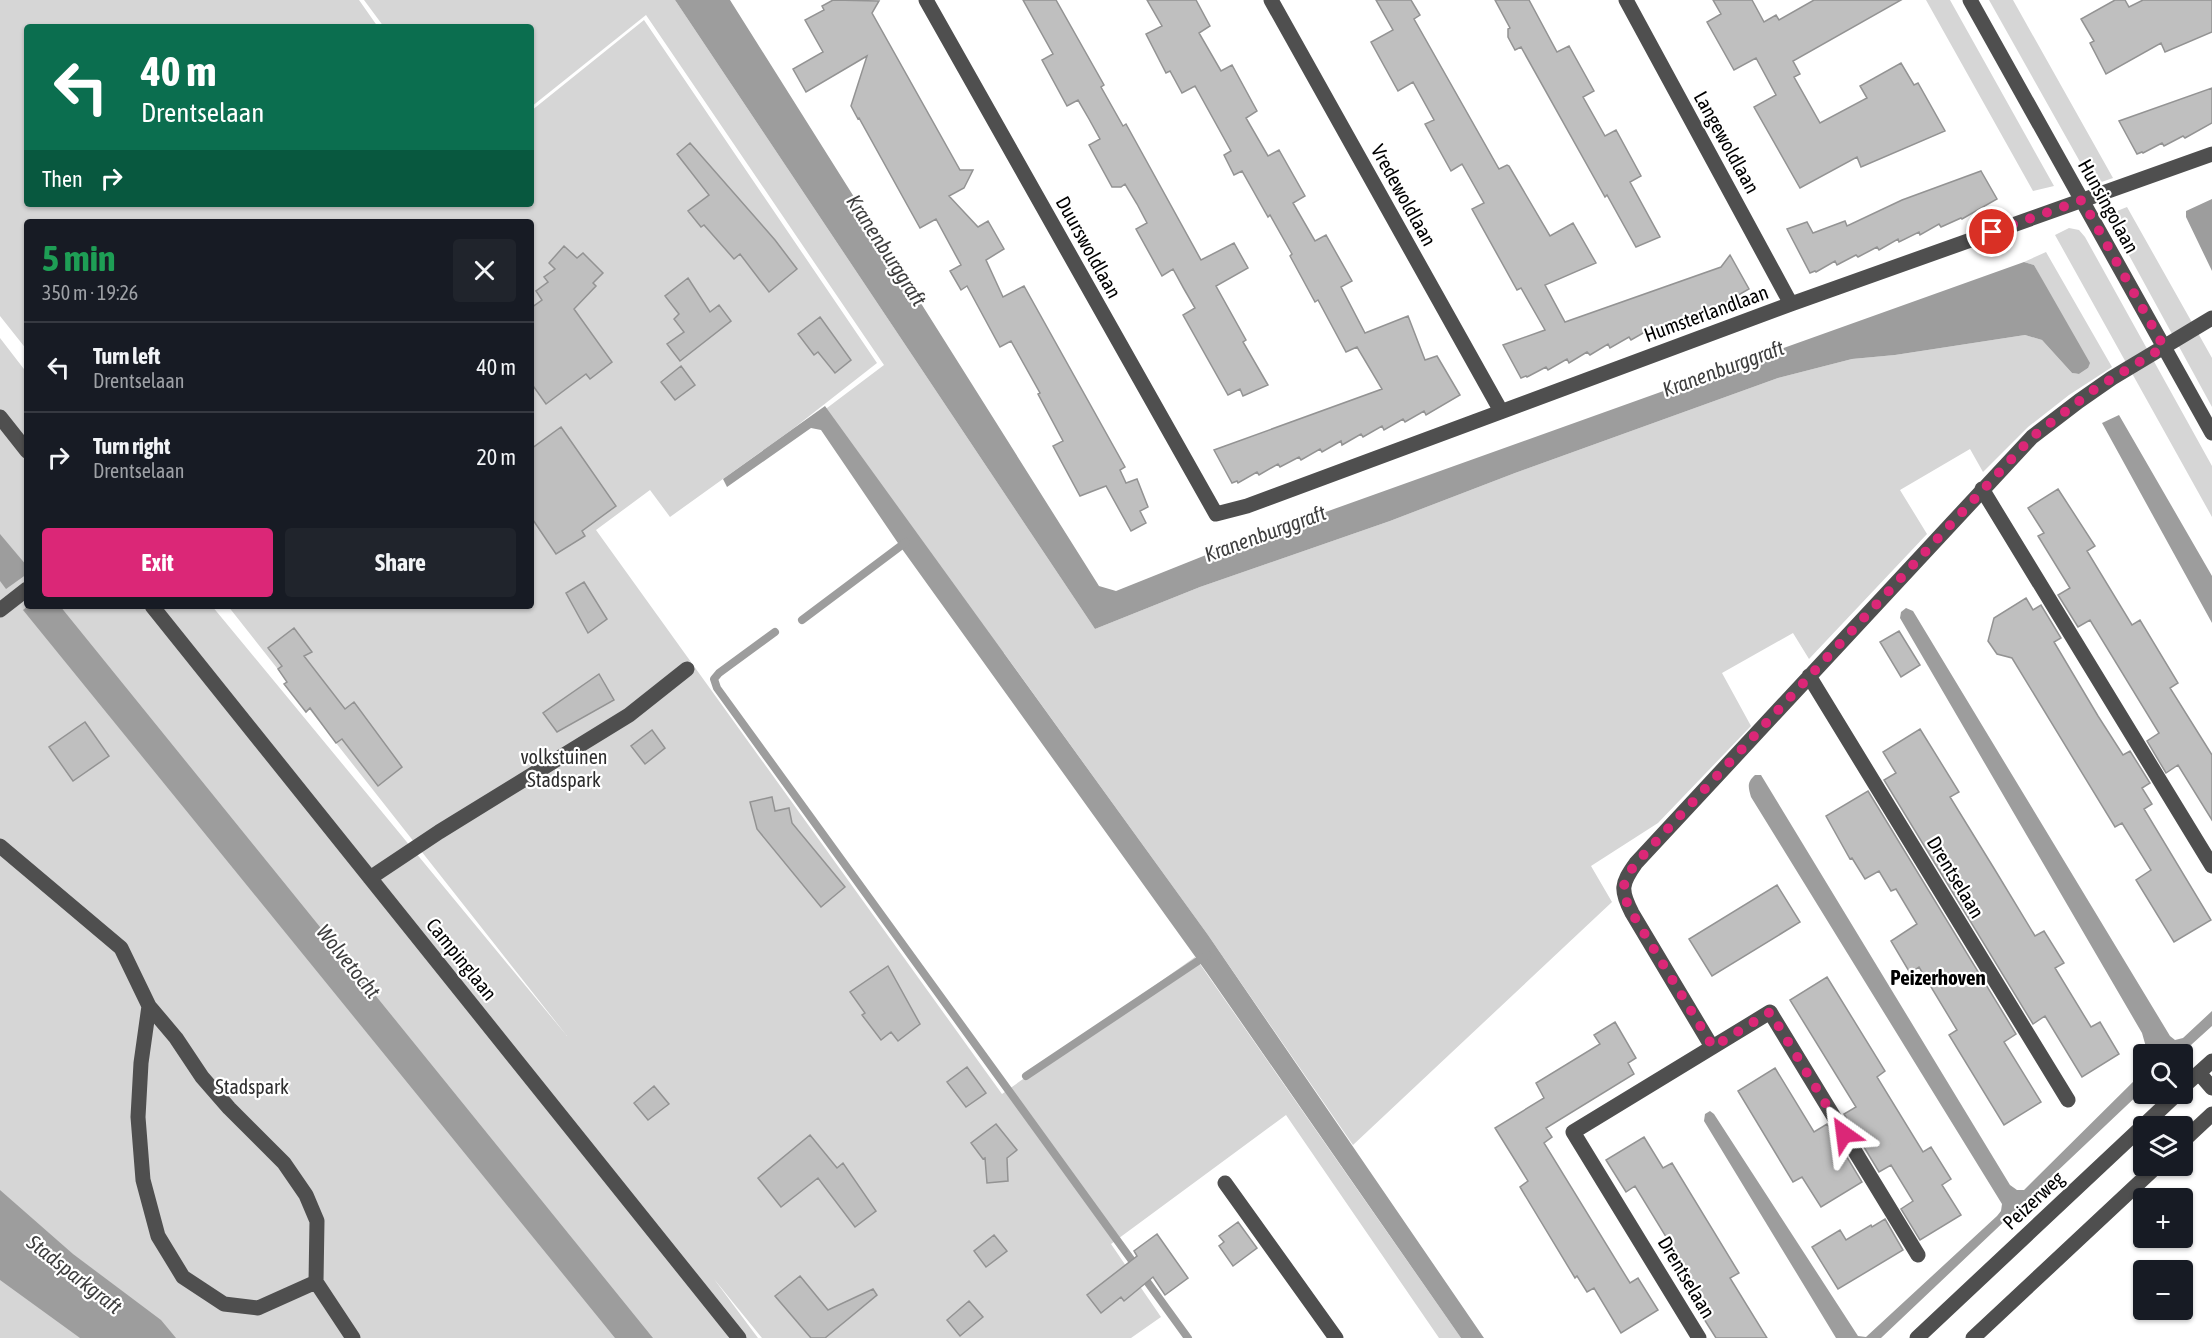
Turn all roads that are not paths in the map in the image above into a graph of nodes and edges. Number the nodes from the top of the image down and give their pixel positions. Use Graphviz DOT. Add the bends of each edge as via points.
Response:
graph roads {
  1 [pos="926,0"];
  2 [pos="1271,0"];
  3 [pos="1626,0"];
  4 [pos="1970,0"];
  5 [pos="2212,154"];
  6 [pos="2082,200"];
  7 [pos="1791,303"];
  8 [pos="2212,318"];
  9 [pos="2164,347"];
  10 [pos="1500,411"];
  11 [pos="0,417"];
  12 [pos="2212,433"];
  13 [pos="24,447"];
  14 [pos="1982,489"];
  15 [pos="1216,514"];
  16 [pos="24,591"];
  17 [pos="4,607"];
  18 [pos="154,609"];
  19 [pos="687,669"];
  20 [pos="1809,676"];
  21 [pos="0,846"];
  22 [pos="2212,866"];
  23 [pos="370,878"];
  24 [pos="149,1006"];
  25 [pos="1713,1047"];
  26 [pos="2212,1061"];
  27 [pos="2199,1073"];
  28 [pos="2193,1078"];
  29 [pos="2212,1088"];
  30 [pos="2068,1100"];
  31 [pos="2166,1104"];
  32 [pos="2212,1114"];
  33 [pos="2193,1132"];
  34 [pos="2146,1176"];
  35 [pos="1226,1183"];
  36 [pos="1918,1255"];
  37 [pos="316,1282"];
  38 [pos="353,1338"];
  39 [pos="740,1338"];
  40 [pos="1335,1338"];
  41 [pos="1699,1338"];
  42 [pos="1917,1338"];
  43 [pos="1972,1338"];
  1 -- 15 [label="street, Duurswoldlaan"];
  2 -- 10 [label="street, Vredewoldlaan"];
  3 -- 7 [label="street, Langewoldlaan"];
  4 -- 6 [label="street, Hunsingolaan"];
  5 -- 6 [label="street, Humsterlandlaan"];
  6 -- 7 [label="street, Humsterlandlaan"];
  6 -- 9 [label="street, Hunsingolaan"];
  7 -- 10 [label="street, Humsterlandlaan"];
  8 -- 9 [label="street"];
  9 -- 12 [label="street, Hunsingolaan"];
  9 -- 14 [label="street" via="2079,401 2032,437"];
  10 -- 15 [label="street, Humsterlandlaan" via="1247,506"];
  11 -- 13 [label="street"];
  14 -- 20 [label="street"];
  14 -- 22 [label="street"];
  16 -- 17 [label="street"];
  18 -- 23 [label="street, Campinglaan"];
  19 -- 23 [label="street" via="629,715"];
  20 -- 25 [label="street" via="1626,877 1623,890 1632,913"];
  20 -- 30 [label="street, Drentselaan"];
  21 -- 24 [label="street" via="120,948"];
  23 -- 39 [label="street, Campinglaan"];
  24 -- 37 [label="street" via="202,1077 284,1163 306,1195 317,1221"];
  24 -- 37 [label="street" via="138,1117 143,1180 158,1236 183,1277 224,1304 258,1308"];
  25 -- 36 [label="street, Drentselaan" via="1770,1012"];
  25 -- 41 [label="street, Drentselaan" via="1573,1132"];
  26 -- 27 [label="street"];
  27 -- 28 [label="street"];
  27 -- 29 [label="street"];
  31 -- 42 [label="street, Peizerweg"];
  32 -- 33 [label="street"];
  34 -- 43 [label="street"];
  35 -- 40 [label="street"];
  37 -- 38 [label="street"];
}
